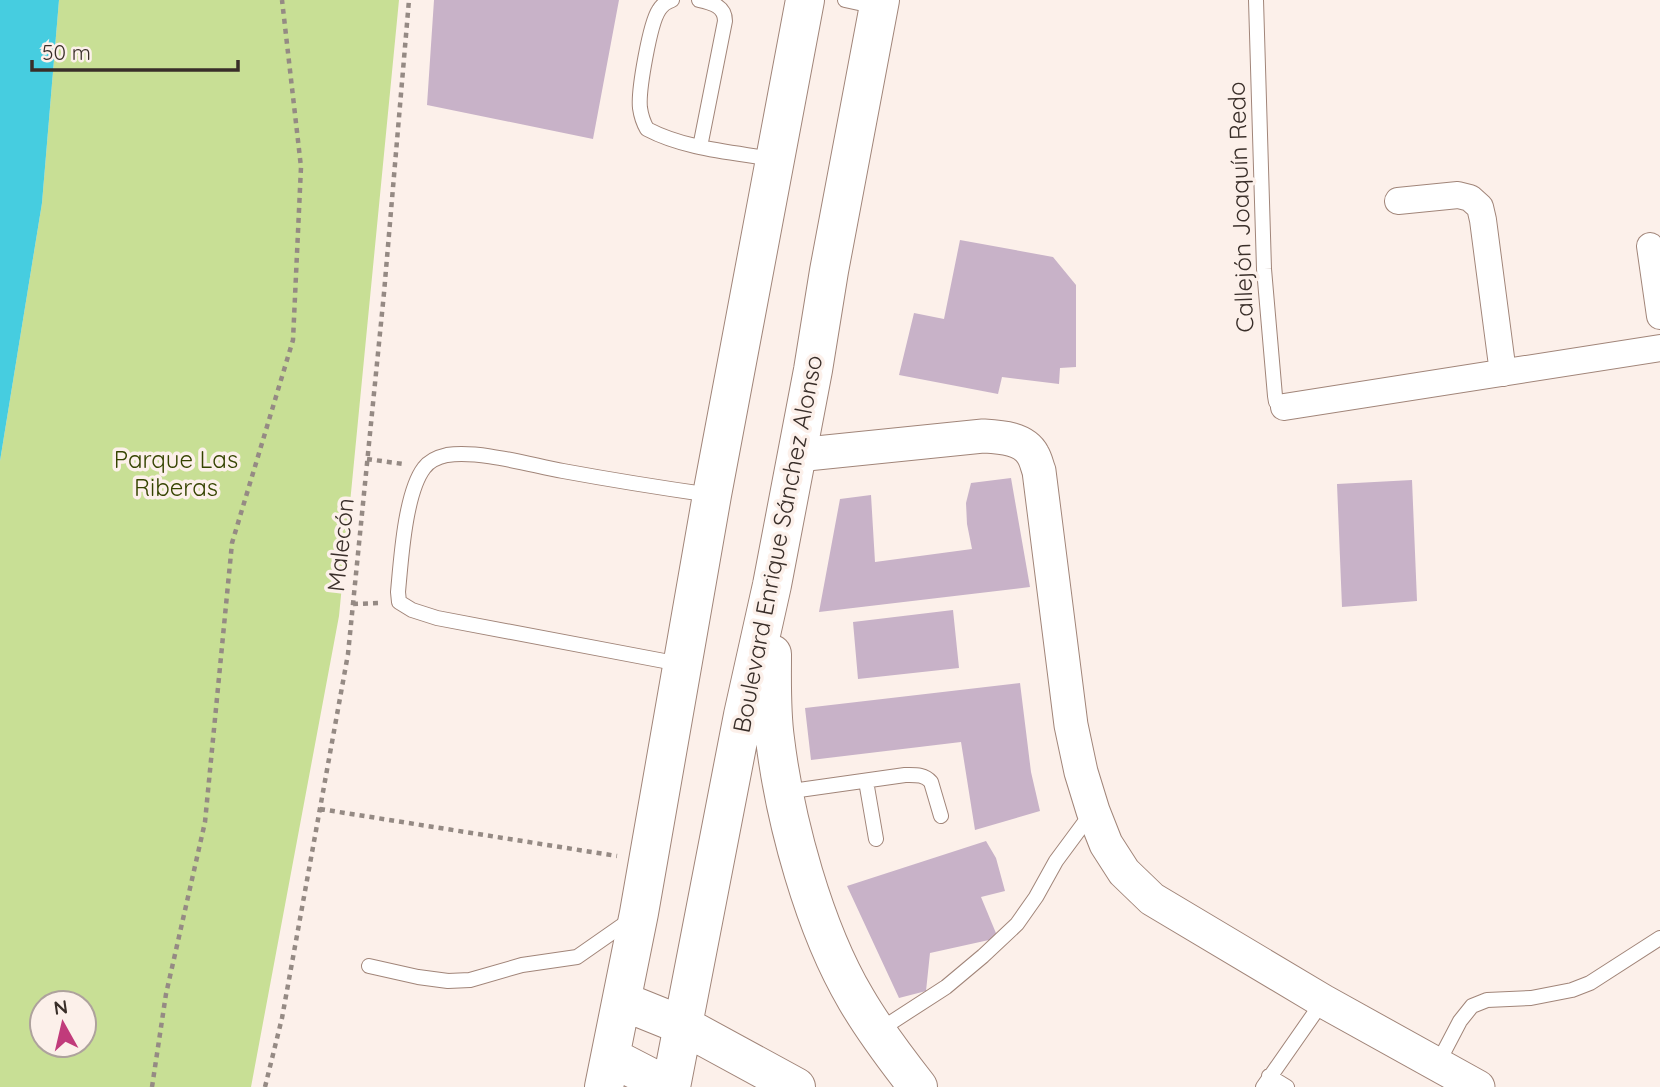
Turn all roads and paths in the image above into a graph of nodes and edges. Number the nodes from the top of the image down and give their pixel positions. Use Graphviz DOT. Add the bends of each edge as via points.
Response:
graph roads {
  1 [pos="282,0"];
  2 [pos="409,0"];
  3 [pos="672,0"];
  4 [pos="699,0"];
  5 [pos="805,0"];
  6 [pos="1256,0"];
  7 [pos="868,2"];
  8 [pos="700,147"];
  9 [pos="775,159"];
  10 [pos="1398,201"];
  11 [pos="1650,246"];
  12 [pos="1660,316"];
  13 [pos="1660,348"];
  14 [pos="1503,373"];
  15 [pos="1284,407"];
  16 [pos="797,455"];
  17 [pos="368,459"];
  18 [pos="424,467"];
  19 [pos="712,495"];
  20 [pos="772,585"];
  21 [pos="683,665"];
  22 [pos="866,781"];
  23 [pos="784,793"];
  24 [pos="320,809"];
  25 [pos="1093,811"];
  26 [pos="941,816"];
  27 [pos="876,839"];
  28 [pos="649,861"];
  29 [pos="639,913"];
  30 [pos="1660,938"];
  31 [pos="369,966"];
  32 [pos="622,1001"];
  33 [pos="1323,1001"];
  34 [pos="684,1026"];
  35 [pos="877,1032"];
  36 [pos="1438,1063"];
  37 [pos="607,1072"];
  38 [pos="1266,1081"];
  39 [pos="152,1087"];
  40 [pos="265,1087"];
  41 [pos="670,1087"];
  42 [pos="796,1087"];
  43 [pos="918,1087"];
  44 [pos="1287,1087"];
  45 [pos="1478,1087"];
  1 -- 39 [label="path" via="301,167 293,340 232,543 205,822 166,994"];
  2 -- 17 [label="path, Malecón"];
  3 -- 8 [label="lane" via="654,19 640,109 646,129"];
  4 -- 8 [label="lane" via="725,14"];
  5 -- 9 [label="main road"];
  6 -- 15 [label="lane, Callejón Joaquín Redo" via="1264,269 1275,396"];
  7 -- 16 [label="main road, Boulevard Enrique Sánchez Alonso" via="832,257"];
  8 -- 9 [label="lane"];
  9 -- 19 [label="main road"];
  10 -- 14 [label="street" via="1458,195 1480,207"];
  11 -- 12 [label="street"];
  13 -- 14 [label="street"];
  14 -- 15 [label="street"];
  16 -- 20 [label="main road, Boulevard Enrique Sánchez Alonso"];
  16 -- 25 [label="street" via="983,436 1005,437 1032,452 1071,725"];
  17 -- 18 [label="path"];
  17 -- 24 [label="path, Malecón" via="348,654"];
  18 -- 19 [label="lane" via="446,456 484,456"];
  18 -- 21 [label="lane" via="405,523 398,602 437,618"];
  19 -- 21 [label="main road"];
  20 -- 23 [label="main road" via="773,713"];
  20 -- 34 [label="main road, Boulevard Enrique Sánchez Alonso"];
  21 -- 28 [label="main road"];
  22 -- 23 [label="lane"];
  22 -- 26 [label="lane" via="905,775 927,778"];
  22 -- 27 [label="lane"];
  23 -- 35 [label="main road" via="809,890 829,945"];
  24 -- 28 [label="path"];
  24 -- 40 [label="path, Malecón"];
  25 -- 33 [label="street" via="1124,872 1152,899"];
  25 -- 35 [label="lane" via="1017,924 946,987"];
  28 -- 29 [label="main road"];
  29 -- 31 [label="lane" via="577,957 522,965 470,981 438,980"];
  29 -- 32 [label="main road"];
  30 -- 36 [label="lane" via="1572,990 1487,1000 1472,1006"];
  32 -- 34 [label="main road"];
  32 -- 37 [label="main road"];
  33 -- 36 [label="street"];
  33 -- 38 [label="lane"];
  34 -- 41 [label="main road, Boulevard Enrique Sánchez Alonso"];
  34 -- 42 [label="main road"];
  35 -- 43 [label="main road"];
  36 -- 45 [label="street"];
  37 -- 41 [label="main road"];
  38 -- 44 [label="lane"];
}
